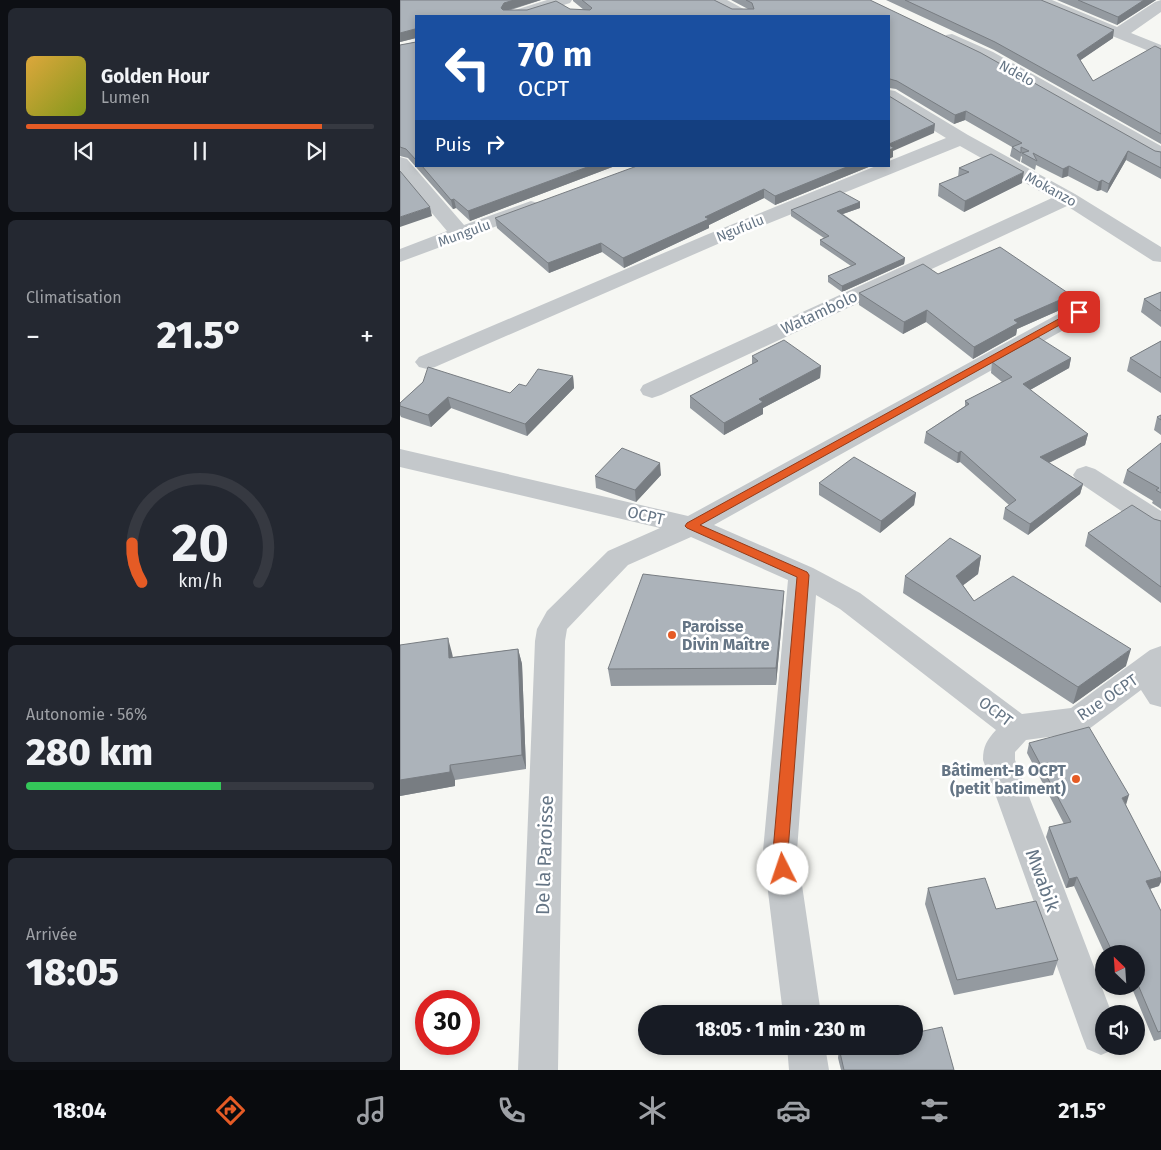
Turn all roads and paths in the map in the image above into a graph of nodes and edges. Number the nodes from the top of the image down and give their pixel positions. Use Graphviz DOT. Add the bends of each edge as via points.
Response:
graph roads {
  1 [pos="715,0"];
  2 [pos="1038,0"];
  3 [pos="567,4"];
  4 [pos="1161,5"];
  5 [pos="517,15"];
  6 [pos="743,15"];
  7 [pos="937,32"];
  8 [pos="1119,33"];
  9 [pos="1161,51"];
  10 [pos="890,96"];
  11 [pos="961,139"];
  12 [pos="1161,154"];
  13 [pos="400,164"];
  14 [pos="1068,198"];
  15 [pos="551,200"];
  16 [pos="461,234"];
  17 [pos="400,256"];
  18 [pos="1161,256"];
  19 [pos="1079,312"];
  20 [pos="426,362"];
  21 [pos="652,390"];
  22 [pos="400,458"];
  23 [pos="1086,475"];
  24 [pos="1161,524"];
  25 [pos="690,526"];
  26 [pos="803,575"];
  27 [pos="1155,675"];
  28 [pos="1018,728"];
  29 [pos="801,1005"];
  30 [pos="1095,1020"];
  31 [pos="807,1055"];
  32 [pos="538,1070"];
  33 [pos="809,1070"];
  1 -- 6 [label="street"];
  2 -- 8 [label="street"];
  3 -- 5 [label="street"];
  4 -- 8 [label="street"];
  7 -- 12 [label="street, Ndelo" via="987,56"];
  8 -- 9 [label="street"];
  10 -- 11 [label="street, Mokanzo"];
  11 -- 14 [label="street, Mokanzo"];
  11 -- 20 [label="street, Ngufulu" via="713,239"];
  13 -- 16 [label="street"];
  14 -- 18 [label="street, Mokanzo"];
  14 -- 21 [label="street, Watambolo"];
  15 -- 16 [label="street, Mungulu"];
  16 -- 17 [label="street, Mungulu"];
  19 -- 25 [label="street, De la Paroisse"];
  22 -- 25 [label="street, OCPT"];
  23 -- 24 [label="street"];
  25 -- 26 [label="street, OCPT"];
  25 -- 32 [label="street, De la Paroisse" via="618,558 557,619 552,629"];
  26 -- 28 [label="street, OCPT" via="850,601"];
  26 -- 29 [label="street" via="780,851"];
  27 -- 28 [label="street, Rue OCPT" via="1110,694 1078,720"];
  28 -- 30 [label="street, Mwabik" via="999,748 999,760"];
  31 -- 33 [label="street"];
}
